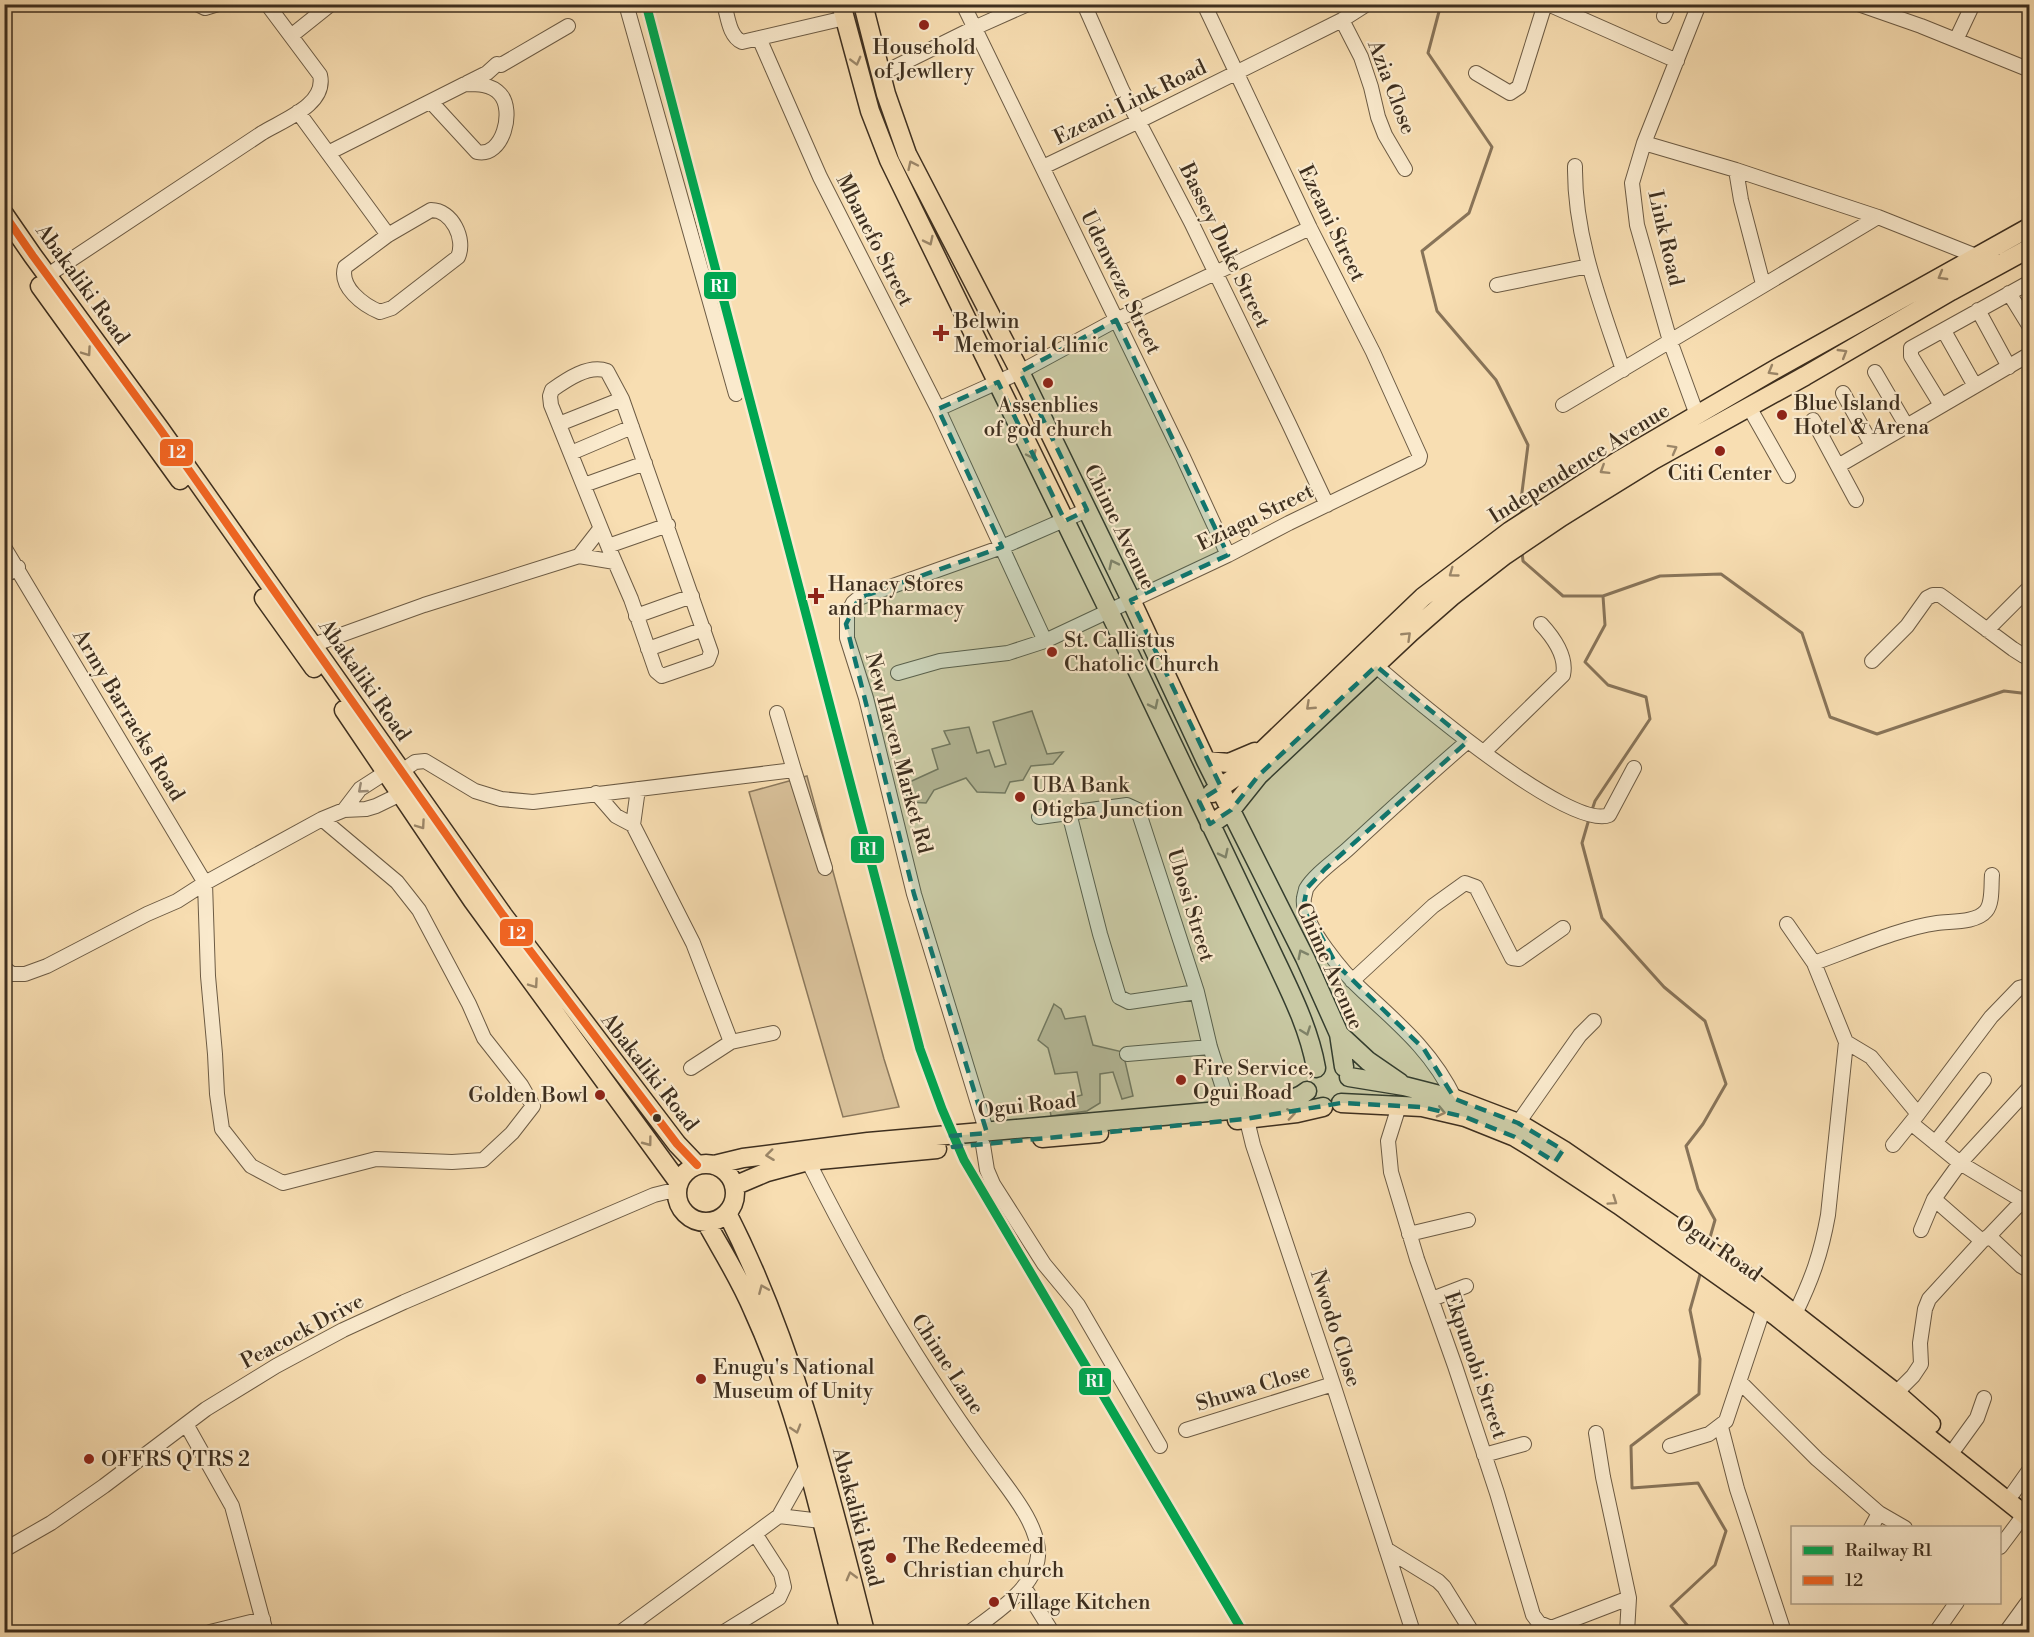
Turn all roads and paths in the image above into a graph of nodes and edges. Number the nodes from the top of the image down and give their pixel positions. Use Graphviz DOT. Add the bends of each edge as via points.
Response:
graph roads {
  1 [pos="197,4"];
  2 [pos="218,4"];
  3 [pos="267,4"];
  4 [pos="331,4"];
  5 [pos="626,4"];
  6 [pos="724,4"];
  7 [pos="863,4"];
  8 [pos="963,4"];
  9 [pos="1028,4"];
  10 [pos="1084,4"];
  11 [pos="1204,4"];
  12 [pos="1367,4"];
  13 [pos="1547,4"];
  14 [pos="1700,4"];
  15 [pos="1858,4"];
  16 [pos="1973,4"];
  17 [pos="843,11"];
  18 [pos="1342,20"];
  19 [pos="568,26"];
  20 [pos="974,28"];
  21 [pos="291,36"];
  22 [pos="759,38"];
  23 [pos="1956,40"];
  24 [pos="1677,61"];
  25 [pos="2030,70"];
  26 [pos="1237,73"];
  27 [pos="1476,73"];
  28 [pos="881,74"];
  29 [pos="465,84"];
  30 [pos="431,102"];
  31 [pos="298,112"];
  32 [pos="1140,121"];
  33 [pos="1644,143"];
  34 [pos="328,153"];
  35 [pos="1575,166"];
  36 [pos="1042,168"];
  37 [pos="1405,169"];
  38 [pos="1736,170"];
  39 [pos="4,214"];
  40 [pos="1878,217"];
  41 [pos="2030,227"];
  42 [pos="1310,228"];
  43 [pos="4,236"];
  44 [pos="388,236"];
  45 [pos="2030,248"];
  46 [pos="1976,256"];
  47 [pos="1589,266"];
  48 [pos="1215,273"];
  49 [pos="48,275"];
  50 [pos="2030,282"];
  51 [pos="1763,284"];
  52 [pos="1497,285"];
  53 [pos="2009,293"];
  54 [pos="1978,310"];
  55 [pos="1116,320"];
  56 [pos="2030,327"];
  57 [pos="1944,331"];
  58 [pos="1670,341"];
  59 [pos="2030,354"];
  60 [pos="2009,367"];
  61 [pos="1623,370"];
  62 [pos="1020,372"];
  63 [pos="1875,372"];
  64 [pos="998,382"];
  65 [pos="1975,386"];
  66 [pos="1844,393"];
  67 [pos="736,394"];
  68 [pos="622,399"];
  69 [pos="1563,405"];
  70 [pos="1941,405"];
  71 [pos="1749,407"];
  72 [pos="938,409"];
  73 [pos="1696,415"];
  74 [pos="1813,420"];
  75 [pos="559,424"];
  76 [pos="1906,425"];
  77 [pos="632,427"];
  78 [pos="1872,445"];
  79 [pos="571,453"];
  80 [pos="1419,460"];
  81 [pos="645,463"];
  82 [pos="1838,466"];
  83 [pos="1788,476"];
  84 [pos="584,485"];
  85 [pos="1856,500"];
  86 [pos="1327,505"];
  87 [pos="1087,510"];
  88 [pos="1065,521"];
  89 [pos="668,525"];
  90 [pos="1533,525"];
  91 [pos="600,529"];
  92 [pos="1505,542"];
  93 [pos="608,546"];
  94 [pos="4,547"];
  95 [pos="1002,547"];
  96 [pos="1228,555"];
  97 [pos="579,556"];
  98 [pos="615,562"];
  99 [pos="18,567"];
  100 [pos="4,576"];
  101 [pos="2030,587"];
  102 [pos="692,596"];
  103 [pos="1131,600"];
  104 [pos="1109,611"];
  105 [pos="636,616"];
  106 [pos="1541,624"];
  107 [pos="704,629"];
  108 [pos="1987,630"];
  109 [pos="1045,641"];
  110 [pos="313,645"];
  111 [pos="648,649"];
  112 [pos="2030,656"];
  113 [pos="1872,661"];
  114 [pos="1376,666"];
  115 [pos="898,673"];
  116 [pos="777,713"];
  117 [pos="1468,741"];
  118 [pos="1267,746"];
  119 [pos="1484,752"];
  120 [pos="1206,761"];
  121 [pos="1634,768"];
  122 [pos="395,769"];
  123 [pos="794,770"];
  124 [pos="1259,775"];
  125 [pos="1221,787"];
  126 [pos="638,789"];
  127 [pos="407,791"];
  128 [pos="596,793"];
  129 [pos="1199,801"];
  130 [pos="344,810"];
  131 [pos="1231,810"];
  132 [pos="1069,813"];
  133 [pos="1039,817"];
  134 [pos="322,819"];
  135 [pos="633,825"];
  136 [pos="1210,825"];
  137 [pos="825,868"];
  138 [pos="1992,875"];
  139 [pos="205,883"];
  140 [pos="1276,900"];
  141 [pos="1787,924"];
  142 [pos="1563,928"];
  143 [pos="1814,963"];
  144 [pos="7,975"];
  145 [pos="1352,981"];
  146 [pos="2030,985"];
  147 [pos="1197,993"];
  148 [pos="1594,1021"];
  149 [pos="773,1033"];
  150 [pos="1339,1034"];
  151 [pos="4,1042"];
  152 [pos="731,1042"];
  153 [pos="1846,1042"];
  154 [pos="1210,1047"];
  155 [pos="4,1049"];
  156 [pos="1127,1054"];
  157 [pos="691,1068"];
  158 [pos="1316,1068"];
  159 [pos="1347,1072"];
  160 [pos="1984,1080"];
  161 [pos="1404,1086"];
  162 [pos="2030,1087"];
  163 [pos="1307,1090"];
  164 [pos="1455,1099"];
  165 [pos="1341,1103"];
  166 [pos="1399,1106"];
  167 [pos="1323,1107"];
  168 [pos="1240,1112"];
  169 [pos="1914,1118"];
  170 [pos="1518,1123"];
  171 [pos="985,1139"];
  172 [pos="949,1142"];
  173 [pos="1935,1143"];
  174 [pos="1893,1145"];
  175 [pos="1559,1156"];
  176 [pos="808,1161"];
  177 [pos="1960,1163"];
  178 [pos="705,1165"];
  179 [pos="734,1186"];
  180 [pos="678,1188"];
  181 [pos="1934,1199"];
  182 [pos="2027,1201"];
  183 [pos="727,1213"];
  184 [pos="1468,1220"];
  185 [pos="706,1222"];
  186 [pos="1921,1230"];
  187 [pos="1409,1234"];
  188 [pos="1986,1239"];
  189 [pos="1705,1256"];
  190 [pos="2030,1271"];
  191 [pos="1467,1286"];
  192 [pos="1432,1299"];
  193 [pos="1764,1307"];
  194 [pos="1795,1314"];
  195 [pos="771,1332"];
  196 [pos="1811,1335"];
  197 [pos="1740,1382"];
  198 [pos="1333,1384"];
  199 [pos="1896,1394"];
  200 [pos="1984,1398"];
  201 [pos="186,1424"];
  202 [pos="1721,1427"];
  203 [pos="1186,1430"];
  204 [pos="1596,1433"];
  205 [pos="1524,1444"];
  206 [pos="1160,1446"];
  207 [pos="1670,1446"];
  208 [pos="1956,1447"];
  209 [pos="1484,1455"];
  210 [pos="814,1464"];
  211 [pos="2030,1469"];
  212 [pos="2013,1492"];
  213 [pos="1879,1513"];
  214 [pos="2028,1513"];
  215 [pos="779,1516"];
  216 [pos="828,1520"];
  217 [pos="1872,1526"];
  218 [pos="1903,1526"];
  219 [pos="756,1535"];
  220 [pos="2001,1546"];
  221 [pos="1386,1549"];
  222 [pos="4,1550"];
  223 [pos="1024,1587"];
  224 [pos="1629,1598"];
  225 [pos="2030,1599"];
  226 [pos="1956,1604"];
  227 [pos="265,1626"];
  228 [pos="210,1632"];
  229 [pos="621,1632"];
  230 [pos="723,1632"];
  231 [pos="850,1632"];
  232 [pos="865,1632"];
  233 [pos="970,1632"];
  234 [pos="1052,1632"];
  235 [pos="1413,1632"];
  236 [pos="1472,1632"];
  237 [pos="1627,1632"];
  238 [pos="1784,1632"];
  239 [pos="1936,1632"];
  240 [pos="2006,1632"];
  1 -- 2 [label="street" via="205,8"];
  3 -- 21 [label="street"];
  4 -- 21 [label="street"];
  5 -- 67 [label="street"];
  6 -- 22 [label="street" via="737,40"];
  7 -- 28 [label="main road, Chime Avenue"];
  8 -- 20 [label="street, Udenweze Street"];
  9 -- 20 [label="street"];
  10 -- 32 [label="street, Bassey Duke Street"];
  11 -- 26 [label="street, Ezeani Street"];
  12 -- 18 [label="street, Ezeani Link Road"];
  13 -- 24 [label="street"];
  13 -- 27 [label="street" via="1514,92"];
  14 -- 24 [label="street, Link Road"];
  15 -- 23 [label="street"];
  16 -- 23 [label="street"];
  17 -- 22 [label="street"];
  17 -- 64 [label="main road, one-way" via="875,127"];
  18 -- 26 [label="street, Ezeani Link Road"];
  18 -- 37 [label="street, Azia Close" via="1361,57 1385,135"];
  19 -- 29 [label="street"];
  20 -- 28 [label="street"];
  20 -- 36 [label="street, Udenweze Street"];
  21 -- 31 [label="street" via="322,82 318,95"];
  22 -- 72 [label="street, Mbanefo Street" via="820,177"];
  23 -- 25 [label="street"];
  24 -- 33 [label="street, Link Road"];
  26 -- 32 [label="street, Ezeani Link Road"];
  26 -- 42 [label="street, Ezeani Street"];
  62 -- 28 [label="main road, Chime Avenue, one-way" via="907,154"];
  29 -- 30 [label="street"];
  29 -- 30 [label="street" via="489,86 501,94 506,120 492,149 477,152"];
  30 -- 34 [label="street"];
  31 -- 34 [label="street"];
  31 -- 49 [label="street"];
  32 -- 36 [label="street, Ezeani Link Road"];
  32 -- 48 [label="street, Bassey Duke Street"];
  33 -- 38 [label="street"];
  33 -- 58 [label="street, Link Road" via="1632,183 1634,204"];
  34 -- 44 [label="street"];
  35 -- 47 [label="street" via="1577,210"];
  36 -- 55 [label="street, Udenweze Street"];
  38 -- 40 [label="street"];
  38 -- 51 [label="street"];
  39 -- 49 [label="main road, Abakaliki Road"];
  40 -- 46 [label="street"];
  40 -- 51 [label="street"];
  41 -- 46 [label="main road, Independence Avenue"];
  42 -- 48 [label="street"];
  42 -- 80 [label="street, Ezeani Street" via="1373,352 1420,453"];
  43 -- 122 [label="main road, Abakaliki Road, one-way" via="344,710"];
  44 -- 44 [label="street" via="349,263 343,275 350,289 380,312 392,308 458,257 461,245 447,216 435,210"];
  71 -- 45 [label="main road, Independence Avenue, one-way"];
  46 -- 73 [label="main road, Independence Avenue, one-way"];
  47 -- 52 [label="street"];
  47 -- 61 [label="street"];
  48 -- 55 [label="street"];
  48 -- 86 [label="street, Bassey Duke Street"];
  49 -- 110 [label="main road, Abakaliki Road"];
  50 -- 53 [label="street"];
  51 -- 58 [label="street"];
  53 -- 54 [label="street"];
  53 -- 56 [label="street"];
  54 -- 57 [label="street"];
  54 -- 60 [label="street"];
  55 -- 62 [label="street"];
  55 -- 96 [label="street, Udenweze Street"];
  57 -- 65 [label="street"];
  57 -- 70 [label="street" via="1911,348"];
  58 -- 61 [label="street"];
  58 -- 73 [label="street, Link Road"];
  59 -- 60 [label="street"];
  60 -- 65 [label="street"];
  61 -- 69 [label="street"];
  62 -- 64 [label="street"];
  62 -- 87 [label="main road, Chime Avenue"];
  63 -- 76 [label="street"];
  64 -- 72 [label="street"];
  64 -- 88 [label="main road, one-way"];
  65 -- 70 [label="street"];
  66 -- 78 [label="street"];
  68 -- 75 [label="street"];
  68 -- 75 [label="street" via="608,371 589,371 552,390 551,405"];
  68 -- 77 [label="street"];
  70 -- 76 [label="street"];
  71 -- 83 [label="street"];
  90 -- 71 [label="main road, Independence Avenue, one-way"];
  72 -- 95 [label="street, Mbanefo Street"];
  73 -- 90 [label="main road, Independence Avenue, one-way" via="1618,461"];
  74 -- 82 [label="street"];
  75 -- 79 [label="street"];
  76 -- 78 [label="street"];
  77 -- 79 [label="street"];
  77 -- 81 [label="street"];
  78 -- 82 [label="street"];
  79 -- 84 [label="street"];
  80 -- 86 [label="street, Eziagu Street"];
  81 -- 84 [label="street"];
  81 -- 89 [label="street"];
  82 -- 85 [label="street"];
  84 -- 91 [label="street"];
  86 -- 96 [label="street, Eziagu Street"];
  87 -- 88 [label="street, New Haven Market Rd"];
  103 -- 87 [label="main road, Chime Avenue, one-way"];
  88 -- 95 [label="street, New Haven Market Rd"];
  88 -- 104 [label="main road"];
  89 -- 93 [label="street"];
  89 -- 102 [label="street"];
  90 -- 92 [label="main road, Independence Avenue"];
  91 -- 93 [label="street"];
  91 -- 97 [label="street"];
  114 -- 92 [label="main road, Independence Avenue, one-way"];
  92 -- 118 [label="main road, Independence Avenue, one-way" via="1423,597"];
  93 -- 98 [label="street"];
  94 -- 99 [label="street, Army Barracks Road"];
  95 -- 109 [label="street, Mbanefo Street"];
  95 -- 171 [label="street, New Haven Market Rd" via="859,598 847,615 846,624 914,894"];
  96 -- 103 [label="street, Eziagu Street"];
  97 -- 98 [label="street"];
  97 -- 110 [label="street"];
  98 -- 105 [label="street"];
  99 -- 100 [label="street"];
  99 -- 139 [label="street, Army Barracks Road"];
  101 -- 108 [label="street"];
  102 -- 105 [label="street"];
  102 -- 107 [label="street"];
  103 -- 104 [label="street, Eziagu Street"];
  103 -- 120 [label="main road, Chime Avenue"];
  104 -- 109 [label="street"];
  104 -- 129 [label="main road, one-way"];
  105 -- 111 [label="street"];
  106 -- 119 [label="street" via="1554,639 1563,675"];
  107 -- 111 [label="street"];
  107 -- 111 [label="street" via="711,652 708,660 662,676 656,671"];
  108 -- 112 [label="street" via="2024,656"];
  108 -- 113 [label="street" via="1947,600 1933,595"];
  109 -- 115 [label="street" via="1008,653 940,661"];
  110 -- 122 [label="main road, Abakaliki Road"];
  114 -- 117 [label="street"];
  114 -- 124 [label="main road, Independence Avenue"];
  116 -- 123 [label="street"];
  117 -- 119 [label="street"];
  117 -- 145 [label="street" via="1306,888 1304,904 1322,942"];
  118 -- 120 [label="main road" via="1229,763"];
  118 -- 125 [label="main road, Independence Avenue"];
  119 -- 121 [label="street" via="1553,800 1604,817 1609,815"];
  120 -- 125 [label="main road, Chime Avenue"];
  122 -- 127 [label="main road, Abakaliki Road"];
  122 -- 128 [label="street" via="425,761 475,790 511,801 533,802"];
  122 -- 130 [label="street, one-way" via="360,789"];
  123 -- 126 [label="street"];
  123 -- 137 [label="street"];
  124 -- 131 [label="main road, Independence Avenue"];
  124 -- 140 [label="main road" via="1247,814"];
  125 -- 129 [label="main road, Independence Avenue"];
  125 -- 131 [label="main road, Chime Avenue"];
  126 -- 128 [label="street"];
  126 -- 135 [label="street"];
  127 -- 130 [label="street" via="366,809"];
  127 -- 178 [label="main road, Abakaliki Road" via="677,1144"];
  127 -- 180 [label="main road, Abakaliki Road, one-way" via="473,901"];
  128 -- 135 [label="street" via="616,816"];
  129 -- 136 [label="main road"];
  130 -- 134 [label="street"];
  131 -- 136 [label="main road, Independence Avenue"];
  131 -- 140 [label="main road, Chime Avenue"];
  132 -- 133 [label="street, Ubosi Street"];
  132 -- 147 [label="street, Ubosi Street" via="1127,805 1138,810"];
  132 -- 147 [label="street" via="1119,997 1129,1002"];
  134 -- 139 [label="street"];
  134 -- 139 [label="street" via="397,882 419,910 484,1038 533,1106 483,1160 376,1159 283,1183 251,1166 222,1129 206,943"];
  135 -- 152 [label="street" via="693,944"];
  136 -- 158 [label="main road, one-way" via="1294,1001"];
  138 -- 143 [label="street" via="1989,906 1977,917 1907,930"];
  139 -- 144 [label="street" via="47,966"];
  150 -- 140 [label="main road, Chime Avenue, one-way"];
  141 -- 143 [label="street"];
  142 -- 145 [label="street" via="1515,960 1476,887 1465,882 1433,906"];
  143 -- 153 [label="street"];
  145 -- 164 [label="street" via="1424,1049"];
  146 -- 169 [label="street" via="2019,988 1991,1017"];
  147 -- 154 [label="street, Ubosi Street"];
  148 -- 170 [label="street"];
  149 -- 152 [label="street"];
  150 -- 159 [label="main road, Chime Avenue"];
  150 -- 161 [label="main road"];
  151 -- 155 [label="street"];
  152 -- 157 [label="street"];
  153 -- 169 [label="street" via="1871,1057"];
  153 -- 194 [label="street" via="1824,1238 1812,1279"];
  154 -- 156 [label="street"];
  154 -- 168 [label="street, Ubosi Street"];
  158 -- 159 [label="main road" via="1336,1063"];
  158 -- 163 [label="main road"];
  159 -- 161 [label="main road, Ogui Road"];
  159 -- 165 [label="main road" via="1349,1092"];
  160 -- 173 [label="street"];
  161 -- 164 [label="main road, Ogui Road"];
  162 -- 177 [label="street"];
  163 -- 167 [label="main road"];
  163 -- 168 [label="main road, Ogui Road"];
  164 -- 170 [label="main road, Ogui Road"];
  165 -- 166 [label="main road, Ogui Road"];
  165 -- 167 [label="main road"];
  166 -- 175 [label="main road, Ogui Road, one-way" via="1422,1107 1473,1120"];
  166 -- 187 [label="street, Ekpunobi Street" via="1390,1129 1388,1154"];
  168 -- 167 [label="main road, Ogui Road, one-way" via="1297,1113"];
  168 -- 171 [label="main road, Ogui Road"];
  168 -- 198 [label="street, Nwodo Close"];
  169 -- 173 [label="street"];
  169 -- 174 [label="street"];
  170 -- 175 [label="main road, Ogui Road"];
  171 -- 172 [label="main road, Ogui Road"];
  171 -- 206 [label="street, New Haven Market Rd" via="987,1170 993,1184 1044,1264 1078,1305"];
  172 -- 176 [label="main road, Ogui Road"];
  172 -- 178 [label="main road, Ogui Road, one-way" via="846,1145"];
  173 -- 177 [label="street"];
  175 -- 189 [label="main road, Ogui Road"];
  176 -- 179 [label="main road, Ogui Road"];
  176 -- 223 [label="street, Chime Lane" via="901,1332 962,1426 1016,1498 1035,1534 1038,1556"];
  177 -- 181 [label="street"];
  177 -- 182 [label="street"];
  178 -- 179 [label="main road" via="729,1175"];
  178 -- 180 [label="main road" via="689,1169"];
  179 -- 183 [label="main road" via="734,1200"];
  180 -- 185 [label="main road" via="679,1202 687,1214"];
  180 -- 201 [label="street, Peacock Drive" via="343,1330 276,1366"];
  181 -- 186 [label="street"];
  181 -- 188 [label="street"];
  182 -- 188 [label="street"];
  183 -- 185 [label="main road"];
  195 -- 183 [label="main road, Abakaliki Road, one-way" via="765,1293"];
  184 -- 187 [label="street"];
  185 -- 195 [label="main road, Abakaliki Road"];
  187 -- 192 [label="street, Ekpunobi Street"];
  188 -- 190 [label="street"];
  188 -- 199 [label="street" via="1929,1299 1920,1342 1921,1364"];
  189 -- 193 [label="main road, Ogui Road"];
  189 -- 194 [label="main road, Ogui Road"];
  191 -- 192 [label="street"];
  192 -- 209 [label="street, Ekpunobi Street"];
  193 -- 196 [label="main road, Ogui Road"];
  193 -- 197 [label="street"];
  194 -- 196 [label="main road, Ogui Road"];
  195 -- 210 [label="main road, Abakaliki Road" via="794,1421"];
  196 -- 199 [label="main road, Ogui Road"];
  196 -- 214 [label="main road, Ogui Road"];
  197 -- 202 [label="street"];
  197 -- 213 [label="street" via="1817,1459"];
  198 -- 203 [label="street, Shuwa Close"];
  198 -- 221 [label="street, Nwodo Close"];
  199 -- 208 [label="main road, Ogui Road"];
  200 -- 208 [label="street" via="1977,1418"];
  201 -- 222 [label="street, Peacock Drive" via="51,1523"];
  201 -- 227 [label="street" via="232,1506"];
  202 -- 207 [label="street"];
  202 -- 238 [label="street" via="1737,1490"];
  204 -- 224 [label="street"];
  205 -- 209 [label="street"];
  208 -- 212 [label="main road, Ogui Road"];
  209 -- 224 [label="street, Ekpunobi Street" via="1533,1615 1539,1623 1551,1629"];
  210 -- 215 [label="street"];
  210 -- 216 [label="main road, Abakaliki Road"];
  211 -- 212 [label="street"];
  212 -- 214 [label="main road, Ogui Road"];
  213 -- 217 [label="street"];
  213 -- 218 [label="street"];
  214 -- 220 [label="street"];
  215 -- 216 [label="street"];
  215 -- 219 [label="street"];
  216 -- 231 [label="main road, Abakaliki Road"];
  232 -- 216 [label="main road, Abakaliki Road, one-way"];
  219 -- 229 [label="street"];
  219 -- 230 [label="street" via="781,1574 784,1587 779,1598"];
  221 -- 235 [label="street, Nwodo Close"];
  221 -- 236 [label="street" via="1438,1581"];
  223 -- 233 [label="street, Chime Lane"];
  223 -- 234 [label="street"];
  224 -- 237 [label="street"];
  225 -- 240 [label="street"];
  226 -- 239 [label="street"];
  227 -- 228 [label="street"];
}
